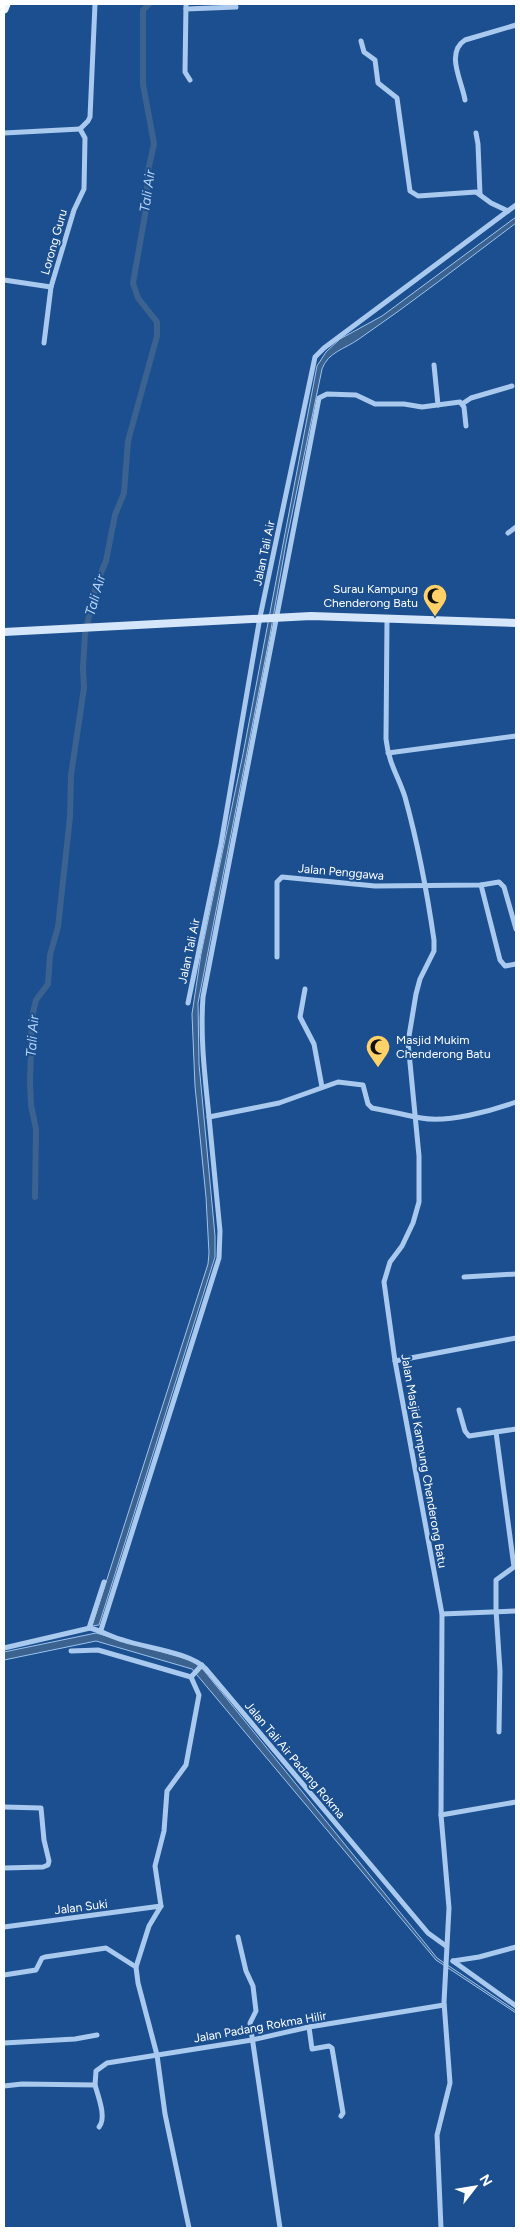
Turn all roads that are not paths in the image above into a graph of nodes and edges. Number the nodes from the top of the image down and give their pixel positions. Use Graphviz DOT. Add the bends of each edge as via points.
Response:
graph roads {
  1 [pos="6,4"];
  2 [pos="95,4"];
  3 [pos="186,6"];
  4 [pos="236,7"];
  5 [pos="4,9"];
  6 [pos="516,25"];
  7 [pos="361,41"];
  8 [pos="190,80"];
  9 [pos="465,100"];
  10 [pos="80,129"];
  11 [pos="4,133"];
  12 [pos="476,133"];
  13 [pos="480,194"];
  14 [pos="516,205"];
  15 [pos="508,211"];
  16 [pos="4,280"];
  17 [pos="51,287"];
  18 [pos="44,343"];
  19 [pos="434,365"];
  20 [pos="512,386"];
  21 [pos="462,404"];
  22 [pos="438,405"];
  23 [pos="466,426"];
  24 [pos="516,527"];
  25 [pos="508,533"];
  26 [pos="277,616"];
  27 [pos="262,617"];
  28 [pos="387,619"];
  29 [pos="516,623"];
  30 [pos="4,632"];
  31 [pos="516,736"];
  32 [pos="388,754"];
  33 [pos="481,885"];
  34 [pos="426,886"];
  35 [pos="516,929"];
  36 [pos="277,958"];
  37 [pos="516,964"];
  38 [pos="305,989"];
  39 [pos="188,1002"];
  40 [pos="322,1087"];
  41 [pos="516,1102"];
  42 [pos="414,1116"];
  43 [pos="209,1117"];
  44 [pos="516,1274"];
  45 [pos="464,1277"];
  46 [pos="516,1338"];
  47 [pos="396,1361"];
  48 [pos="459,1410"];
  49 [pos="516,1429"];
  50 [pos="496,1432"];
  51 [pos="104,1582"];
  52 [pos="496,1610"];
  53 [pos="516,1611"];
  54 [pos="442,1614"];
  55 [pos="90,1628"];
  56 [pos="100,1630"];
  57 [pos="4,1648"];
  58 [pos="70,1651"];
  59 [pos="201,1666"];
  60 [pos="191,1677"];
  61 [pos="499,1732"];
  62 [pos="516,1802"];
  63 [pos="4,1807"];
  64 [pos="441,1815"];
  65 [pos="4,1868"];
  66 [pos="161,1906"];
  67 [pos="4,1926"];
  68 [pos="238,1937"];
  69 [pos="446,1946"];
  70 [pos="516,1947"];
  71 [pos="446,1957"];
  72 [pos="453,1961"];
  73 [pos="136,1967"];
  74 [pos="4,1975"];
  75 [pos="444,2005"];
  76 [pos="516,2006"];
  77 [pos="309,2027"];
  78 [pos="97,2035"];
  79 [pos="252,2040"];
  80 [pos="4,2043"];
  81 [pos="157,2055"];
  82 [pos="95,2084"];
  83 [pos="4,2086"];
  84 [pos="341,2116"];
  85 [pos="99,2127"];
  86 [pos="189,2228"];
  87 [pos="280,2228"];
  88 [pos="440,2228"];
  1 -- 5 [label="main road"];
  2 -- 10 [label="street" via="90,117"];
  3 -- 4 [label="street"];
  3 -- 8 [label="street" via="185,72"];
  6 -- 9 [label="street" via="458,45 454,59"];
  7 -- 13 [label="street" via="364,52 375,60 379,85 397,98 410,191 418,196 470,191"];
  10 -- 11 [label="street"];
  10 -- 17 [label="street, Lorong Guru" via="85,138 84,188 74,210"];
  12 -- 13 [label="street"];
  13 -- 15 [label="street"];
  14 -- 15 [label="street, Jalan Tali Air"];
  15 -- 27 [label="street, Jalan Tali Air" via="315,357"];
  16 -- 17 [label="street"];
  17 -- 18 [label="street, Lorong Guru"];
  19 -- 22 [label="street"];
  20 -- 21 [label="street" via="471,398"];
  21 -- 22 [label="street"];
  21 -- 23 [label="street"];
  22 -- 26 [label="street, Jalan Tali Air" via="375,404 356,395 327,394 319,398"];
  24 -- 25 [label="street"];
  26 -- 27 [label="street"];
  26 -- 28 [label="street"];
  26 -- 43 [label="street, Jalan Tali Air" via="204,997 201,1025"];
  27 -- 30 [label="street"];
  27 -- 39 [label="street, Jalan Tali Air" via="221,844"];
  28 -- 29 [label="street"];
  28 -- 32 [label="street, Jalan Masjid Kampung Chenderong Batu"];
  31 -- 32 [label="street"];
  32 -- 34 [label="street, Jalan Masjid Kampung Chenderong Batu" via="404,795"];
  33 -- 34 [label="street, Jalan Penggawa"];
  33 -- 35 [label="street, Jalan Penggawa" via="497,881 503,885"];
  33 -- 37 [label="street" via="501,962 508,966"];
  34 -- 36 [label="street, Jalan Penggawa" via="375,886 280,878 277,882"];
  34 -- 42 [label="street, Jalan Masjid Kampung Chenderong Batu" via="434,951 420,979 408,1042"];
  38 -- 40 [label="street" via="300,1017 314,1044"];
  40 -- 42 [label="street" via="338,1082 362,1084 370,1107"];
  40 -- 43 [label="street" via="279,1103"];
  41 -- 42 [label="street" via="476,1114 436,1119"];
  42 -- 47 [label="street, Jalan Masjid Kampung Chenderong Batu" via="420,1171 419,1202 413,1223 390,1262 384,1282"];
  43 -- 56 [label="street, Jalan Tali Air" via="220,1238 218,1263"];
  44 -- 45 [label="street"];
  46 -- 47 [label="street"];
  47 -- 54 [label="street, Jalan Masjid Kampung Chenderong Batu"];
  48 -- 50 [label="street" via="469,1436"];
  49 -- 50 [label="street"];
  50 -- 52 [label="street" via="514,1567 496,1580"];
  51 -- 55 [label="street"];
  52 -- 53 [label="street"];
  52 -- 54 [label="street"];
  52 -- 61 [label="street"];
  54 -- 64 [label="street, Jalan Masjid Kampung Chenderong Batu"];
  55 -- 56 [label="street, Jalan Tali Air Padang Rokma"];
  55 -- 57 [label="street"];
  56 -- 59 [label="street, Jalan Tali Air Padang Rokma" via="109,1636 191,1659"];
  58 -- 60 [label="street" via="98,1650"];
  59 -- 60 [label="street"];
  59 -- 69 [label="street, Jalan Tali Air Padang Rokma" via="428,1933"];
  60 -- 66 [label="street" via="199,1695 186,1765 167,1791 164,1831 155,1866"];
  62 -- 64 [label="street"];
  63 -- 65 [label="street" via="41,1808 49,1860 43,1867"];
  64 -- 69 [label="street, Jalan Masjid Kampung Chenderong Batu" via="449,1908"];
  66 -- 67 [label="street, Jalan Suki"];
  66 -- 73 [label="street" via="149,1926"];
  68 -- 79 [label="street" via="253,1985 256,2012 250,2023"];
  69 -- 71 [label="street, Jalan Masjid Kampung Chenderong Batu"];
  70 -- 72 [label="street"];
  71 -- 72 [label="street"];
  71 -- 75 [label="street, Jalan Masjid Kampung Chenderong Batu"];
  72 -- 76 [label="street"];
  73 -- 74 [label="street" via="106,1948 45,1957 36,1970"];
  73 -- 81 [label="street"];
  75 -- 77 [label="street, Jalan Padang Rokma Hilir"];
  75 -- 88 [label="street, Jalan Masjid Kampung Chenderong Batu" via="450,2083 437,2136"];
  77 -- 79 [label="street, Jalan Padang Rokma Hilir"];
  77 -- 84 [label="street" via="312,2049 332,2048"];
  78 -- 80 [label="street"];
  79 -- 81 [label="street, Jalan Padang Rokma Hilir"];
  79 -- 87 [label="street"];
  81 -- 82 [label="street, Jalan Padang Rokma Hilir" via="107,2063 96,2071"];
  81 -- 86 [label="street" via="165,2114"];
  82 -- 83 [label="street"];
  82 -- 85 [label="street" via="102,2120"];
}
